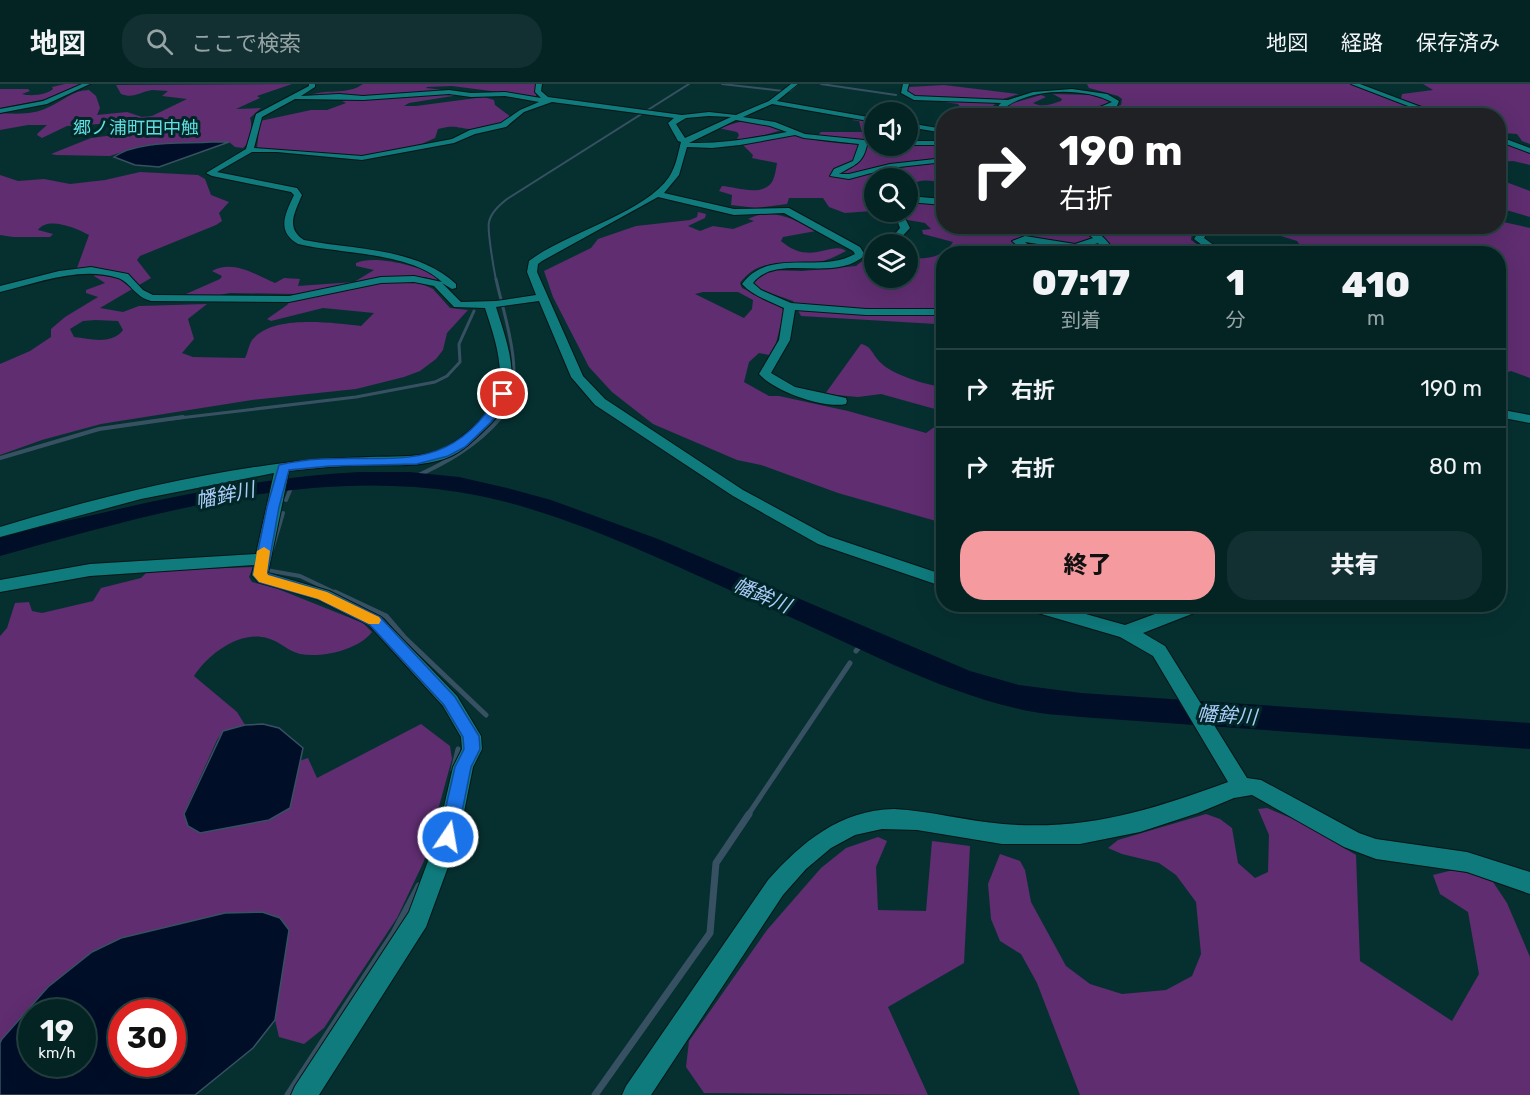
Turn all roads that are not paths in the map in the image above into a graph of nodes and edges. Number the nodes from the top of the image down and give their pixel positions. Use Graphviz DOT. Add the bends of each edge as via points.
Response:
graph roads {
  1 [pos="87,84"];
  2 [pos="312,84"];
  3 [pos="539,84"];
  4 [pos="795,84"];
  5 [pos="906,84"];
  6 [pos="1354,84"];
  7 [pos="1024,88"];
  8 [pos="1034,94"];
  9 [pos="290,99"];
  10 [pos="548,101"];
  11 [pos="1005,101"];
  12 [pos="771,102"];
  13 [pos="998,108"];
  14 [pos="1105,108"];
  15 [pos="1420,108"];
  16 [pos="0,111"];
  17 [pos="739,116"];
  18 [pos="683,117"];
  19 [pos="864,118"];
  20 [pos="918,127"];
  21 [pos="936,130"];
  22 [pos="795,133"];
  23 [pos="1506,141"];
  24 [pos="936,142"];
  25 [pos="686,143"];
  26 [pos="863,143"];
  27 [pos="918,143"];
  28 [pos="250,150"];
  29 [pos="1530,151"];
  30 [pos="936,161"];
  31 [pos="657,194"];
  32 [pos="918,200"];
  33 [pos="936,201"];
  34 [pos="1093,234"];
  35 [pos="1202,234"];
  36 [pos="1100,239"];
  37 [pos="1024,246"];
  38 [pos="1070,246"];
  39 [pos="1080,246"];
  40 [pos="1106,246"];
  41 [pos="1209,246"];
  42 [pos="859,253"];
  43 [pos="864,253"];
  44 [pos="0,289"];
  45 [pos="541,297"];
  46 [pos="493,305"];
  47 [pos="467,306"];
  48 [pos="789,306"];
  49 [pos="936,312"];
  50 [pos="841,401"];
  51 [pos="1506,414"];
  52 [pos="1530,419"];
  53 [pos="283,469"];
  54 [pos="0,532"];
  55 [pos="262,559"];
  56 [pos="936,578"];
  57 [pos="0,586"];
  58 [pos="1055,612"];
  59 [pos="1180,612"];
  60 [pos="1126,632"];
  61 [pos="1241,786"];
  62 [pos="1530,883"];
  63 [pos="304,1095"];
  64 [pos="635,1095"];
  1 -- 16 [label="street" via="45,103"];
  2 -- 9 [label="street"];
  3 -- 10 [label="street" via="540,95"];
  4 -- 12 [label="street"];
  5 -- 11 [label="street" via="903,92 914,98"];
  6 -- 15 [label="street"];
  7 -- 8 [label="street"];
  8 -- 11 [label="street"];
  8 -- 14 [label="street" via="1086,92 1116,100"];
  9 -- 10 [label="street" via="448,92 505,94"];
  9 -- 28 [label="street" via="259,116"];
  10 -- 18 [label="street"];
  10 -- 28 [label="street" via="522,111 503,125 454,141 377,157"];
  11 -- 13 [label="street"];
  12 -- 17 [label="street"];
  12 -- 19 [label="street"];
  17 -- 18 [label="street"];
  17 -- 22 [label="street"];
  17 -- 25 [label="street"];
  18 -- 25 [label="street" via="672,123"];
  20 -- 21 [label="street"];
  22 -- 25 [label="street" via="740,143"];
  22 -- 26 [label="street"];
  23 -- 29 [label="street"];
  24 -- 27 [label="street"];
  25 -- 31 [label="street" via="675,176"];
  26 -- 30 [label="street" via="858,162 834,176 849,177 890,165"];
  28 -- 47 [label="street" via="210,173 296,191 287,228 293,238 318,247 432,269 448,280"];
  31 -- 42 [label="street" via="734,212 786,210"];
  31 -- 45 [label="street" via="533,263 532,272"];
  32 -- 33 [label="street"];
  34 -- 36 [label="street"];
  35 -- 41 [label="street" via="1199,239"];
  36 -- 39 [label="street"];
  36 -- 40 [label="street"];
  37 -- 38 [label="street" via="1017,241"];
  42 -- 43 [label="street"];
  42 -- 48 [label="street" via="846,262 761,268 750,277 749,288"];
  44 -- 47 [label="street" via="91,270 124,276 139,292 152,298 288,299 381,280 414,279 438,284 453,302"];
  45 -- 46 [label="street"];
  45 -- 56 [label="street" via="577,377 600,402 738,493 815,536"];
  46 -- 47 [label="street"];
  46 -- 53 [label="street" via="506,379 503,394 493,413 461,444 444,454 417,460 330,462"];
  48 -- 49 [label="street"];
  48 -- 50 [label="street" via="782,344 765,374 803,394"];
  51 -- 52 [label="street"];
  53 -- 54 [label="street" via="202,481 97,504"];
  53 -- 55 [label="street"];
  55 -- 57 [label="street" via="90,570"];
  55 -- 63 [label="street" via="260,575 264,579 322,595 375,621 450,701 471,736 472,749 463,767 448,837 418,919"];
  58 -- 60 [label="street"];
  59 -- 60 [label="street"];
  60 -- 61 [label="street" via="1159,651"];
  61 -- 62 [label="street" via="1254,786 1352,840 1376,849 1467,862"];
  61 -- 64 [label="street" via="1201,803 1082,833 999,834 902,819 863,822 836,833 794,866 761,908"];
}
